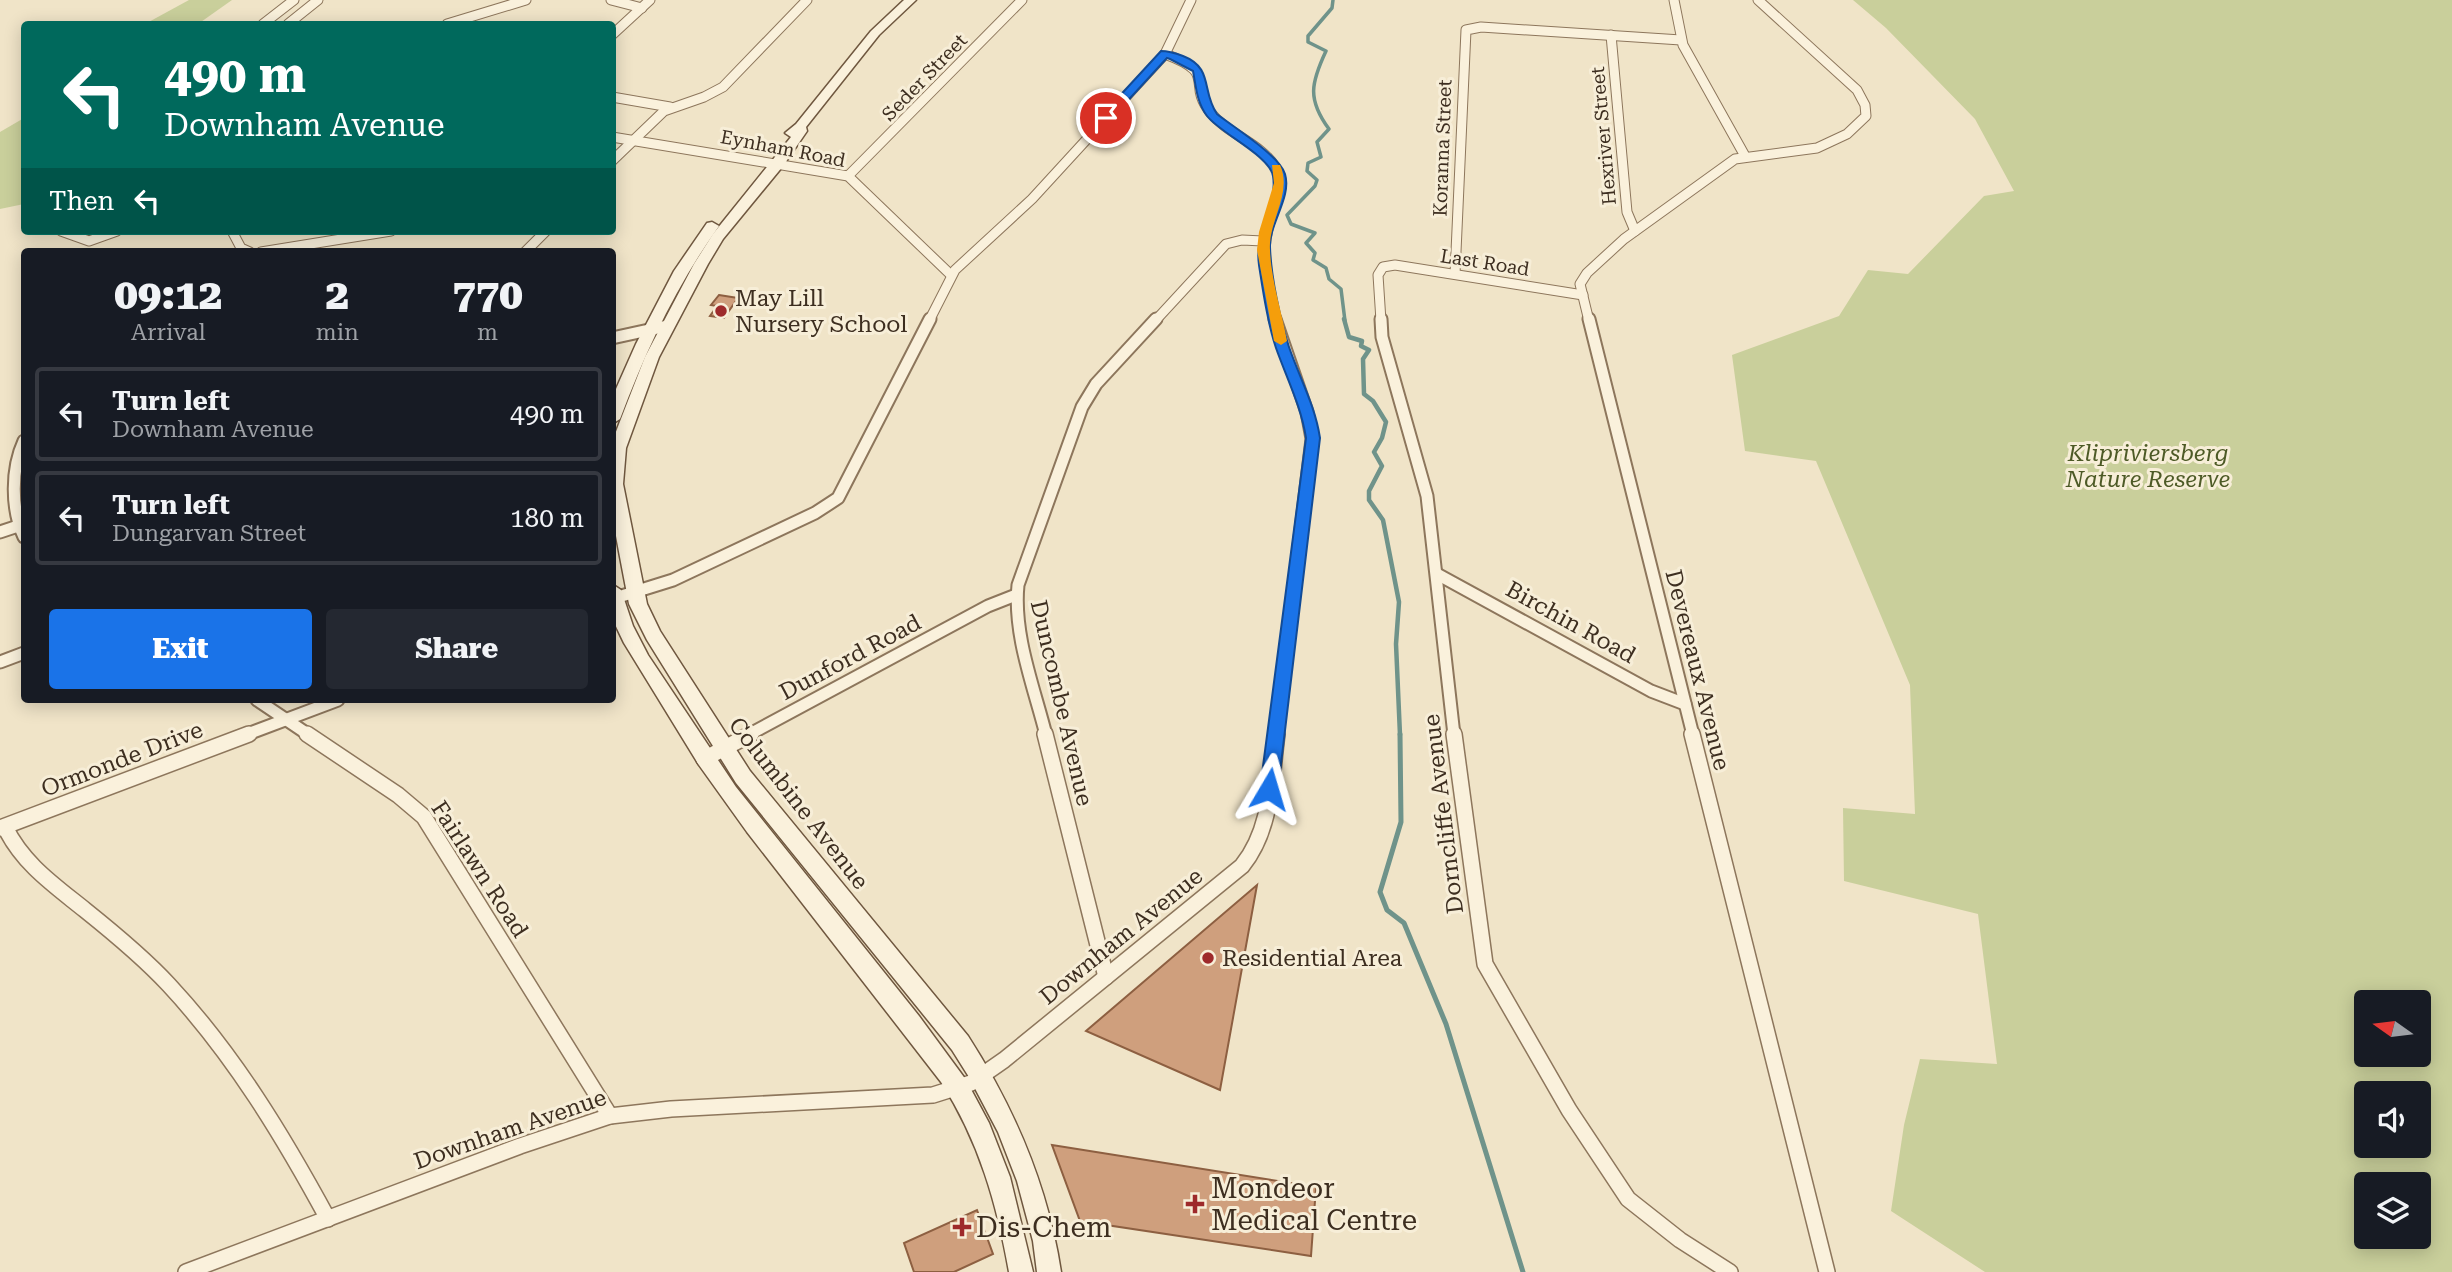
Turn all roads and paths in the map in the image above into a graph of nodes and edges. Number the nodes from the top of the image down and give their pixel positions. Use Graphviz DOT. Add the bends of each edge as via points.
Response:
graph roads {
  1 [pos="526,0"];
  2 [pos="611,0"];
  3 [pos="650,0"];
  4 [pos="807,0"];
  5 [pos="909,0"];
  6 [pos="1022,0"];
  7 [pos="1191,0"];
  8 [pos="1674,0"];
  9 [pos="1758,0"];
  10 [pos="292,1"];
  11 [pos="315,3"];
  12 [pos="642,8"];
  13 [pos="267,21"];
  14 [pos="292,21"];
  15 [pos="457,21"];
  16 [pos="1472,28"];
  17 [pos="616,31"];
  18 [pos="1611,35"];
  19 [pos="1681,40"];
  20 [pos="1165,54"];
  21 [pos="616,98"];
  22 [pos="670,107"];
  23 [pos="616,138"];
  24 [pos="633,140"];
  25 [pos="1745,156"];
  26 [pos="616,157"];
  27 [pos="773,162"];
  28 [pos="848,176"];
  29 [pos="1635,231"];
  30 [pos="72,235"];
  31 [pos="106,235"];
  32 [pos="366,235"];
  33 [pos="542,235"];
  34 [pos="1264,241"];
  35 [pos="286,248"];
  36 [pos="529,248"];
  37 [pos="1383,267"];
  38 [pos="1455,274"];
  39 [pos="951,275"];
  40 [pos="1583,295"];
  41 [pos="658,327"];
  42 [pos="616,337"];
  43 [pos="616,411"];
  44 [pos="21,448"];
  45 [pos="616,454"];
  46 [pos="616,489"];
  47 [pos="0,532"];
  48 [pos="21,532"];
  49 [pos="1437,574"];
  50 [pos="635,593"];
  51 [pos="1016,595"];
  52 [pos="616,596"];
  53 [pos="616,603"];
  54 [pos="21,654"];
  55 [pos="0,662"];
  56 [pos="261,703"];
  57 [pos="330,703"];
  58 [pos="1685,704"];
  59 [pos="285,720"];
  60 [pos="723,749"];
  61 [pos="704,759"];
  62 [pos="2,828"];
  63 [pos="836,892"];
  64 [pos="818,905"];
  65 [pos="1106,977"];
  66 [pos="982,1076"];
  67 [pos="958,1089"];
  68 [pos="610,1116"];
  69 [pos="328,1219"];
  70 [pos="186,1272"];
  71 [pos="1021,1272"];
  72 [pos="1049,1272"];
  73 [pos="1730,1272"];
  74 [pos="1827,1272"];
  1 -- 15 [label="street"];
  2 -- 12 [label="street"];
  3 -- 12 [label="street"];
  4 -- 22 [label="street" via="723,88"];
  5 -- 27 [label="main road, Columbine Avenue" via="875,33"];
  6 -- 28 [label="street, Seder Street"];
  7 -- 20 [label="street"];
  8 -- 19 [label="street"];
  9 -- 25 [label="street" via="1857,90 1866,115 1856,129 1814,149"];
  10 -- 11 [label="street"];
  10 -- 13 [label="street"];
  11 -- 14 [label="street"];
  12 -- 17 [label="street"];
  16 -- 18 [label="street"];
  16 -- 38 [label="street, Koranna Street" via="1464,35"];
  18 -- 19 [label="street"];
  18 -- 29 [label="street, Hexriver Street" via="1627,212"];
  19 -- 25 [label="street"];
  20 -- 34 [label="street, Downham Avenue" via="1194,66 1201,76 1208,111 1276,168 1280,183"];
  20 -- 39 [label="street" via="1032,198"];
  21 -- 22 [label="street"];
  22 -- 24 [label="street"];
  23 -- 24 [label="street, Eynham Road"];
  24 -- 26 [label="street"];
  24 -- 27 [label="street, Eynham Road"];
  25 -- 29 [label="street"];
  27 -- 28 [label="street, Eynham Road"];
  27 -- 41 [label="main road, Columbine Avenue" via="711,236"];
  28 -- 39 [label="street, Eynham Road"];
  29 -- 40 [label="street" via="1582,276"];
  30 -- 31 [label="street" via="89,241"];
  32 -- 35 [label="street"];
  33 -- 36 [label="street"];
  34 -- 51 [label="street, Duncombe Avenue" via="1235,241 1223,247 1096,384 1078,418"];
  34 -- 65 [label="street, Downham Avenue" via="1264,262 1282,346 1308,409 1313,438 1264,829 1239,870"];
  37 -- 38 [label="street, Last Road"];
  37 -- 49 [label="street, Dorncliffe Avenue" via="1377,282 1379,321 1422,472"];
  38 -- 40 [label="street, Last Road"];
  39 -- 50 [label="street" via="834,502 688,573"];
  40 -- 58 [label="street, Devereaux Avenue"];
  41 -- 42 [label="street"];
  41 -- 43 [label="main road, Columbine Avenue"];
  41 -- 45 [label="main road, Columbine Avenue"];
  44 -- 48 [label="street" via="16,459"];
  46 -- 50 [label="main road, Columbine Avenue"];
  47 -- 48 [label="street"];
  49 -- 58 [label="street, Birchin Road" via="1651,691"];
  49 -- 73 [label="street, Dorncliffe Avenue" via="1461,799 1480,945 1489,974 1628,1199 1679,1240"];
  50 -- 52 [label="street"];
  50 -- 60 [label="main road, Columbine Avenue" via="644,620"];
  51 -- 60 [label="street, Dunford Road"];
  51 -- 65 [label="street, Duncombe Avenue" via="1038,710"];
  53 -- 61 [label="main road, Columbine Avenue" via="633,641"];
  54 -- 55 [label="street"];
  56 -- 59 [label="street, Fairlawn Road"];
  57 -- 59 [label="street, Ormonde Drive"];
  58 -- 74 [label="street, Devereaux Avenue"];
  59 -- 62 [label="street, Ormonde Drive"];
  59 -- 68 [label="street, Fairlawn Road" via="424,817"];
  60 -- 61 [label="street, Dunford Road"];
  60 -- 63 [label="main road, Columbine Avenue"];
  61 -- 64 [label="main road, Columbine Avenue"];
  62 -- 69 [label="street" via="30,866 153,969 187,1004 255,1093"];
  63 -- 64 [label="main road"];
  63 -- 66 [label="main road, Columbine Avenue"];
  64 -- 67 [label="main road, Columbine Avenue"];
  65 -- 66 [label="street, Downham Avenue"];
  66 -- 67 [label="street, Downham Avenue"];
  66 -- 72 [label="main road, Columbine Avenue" via="1028,1182"];
  67 -- 68 [label="street, Downham Avenue" via="914,1097"];
  67 -- 71 [label="main road, Columbine Avenue" via="1002,1187"];
  68 -- 69 [label="street, Downham Avenue"];
  69 -- 70 [label="street, Downham Avenue"];
}
